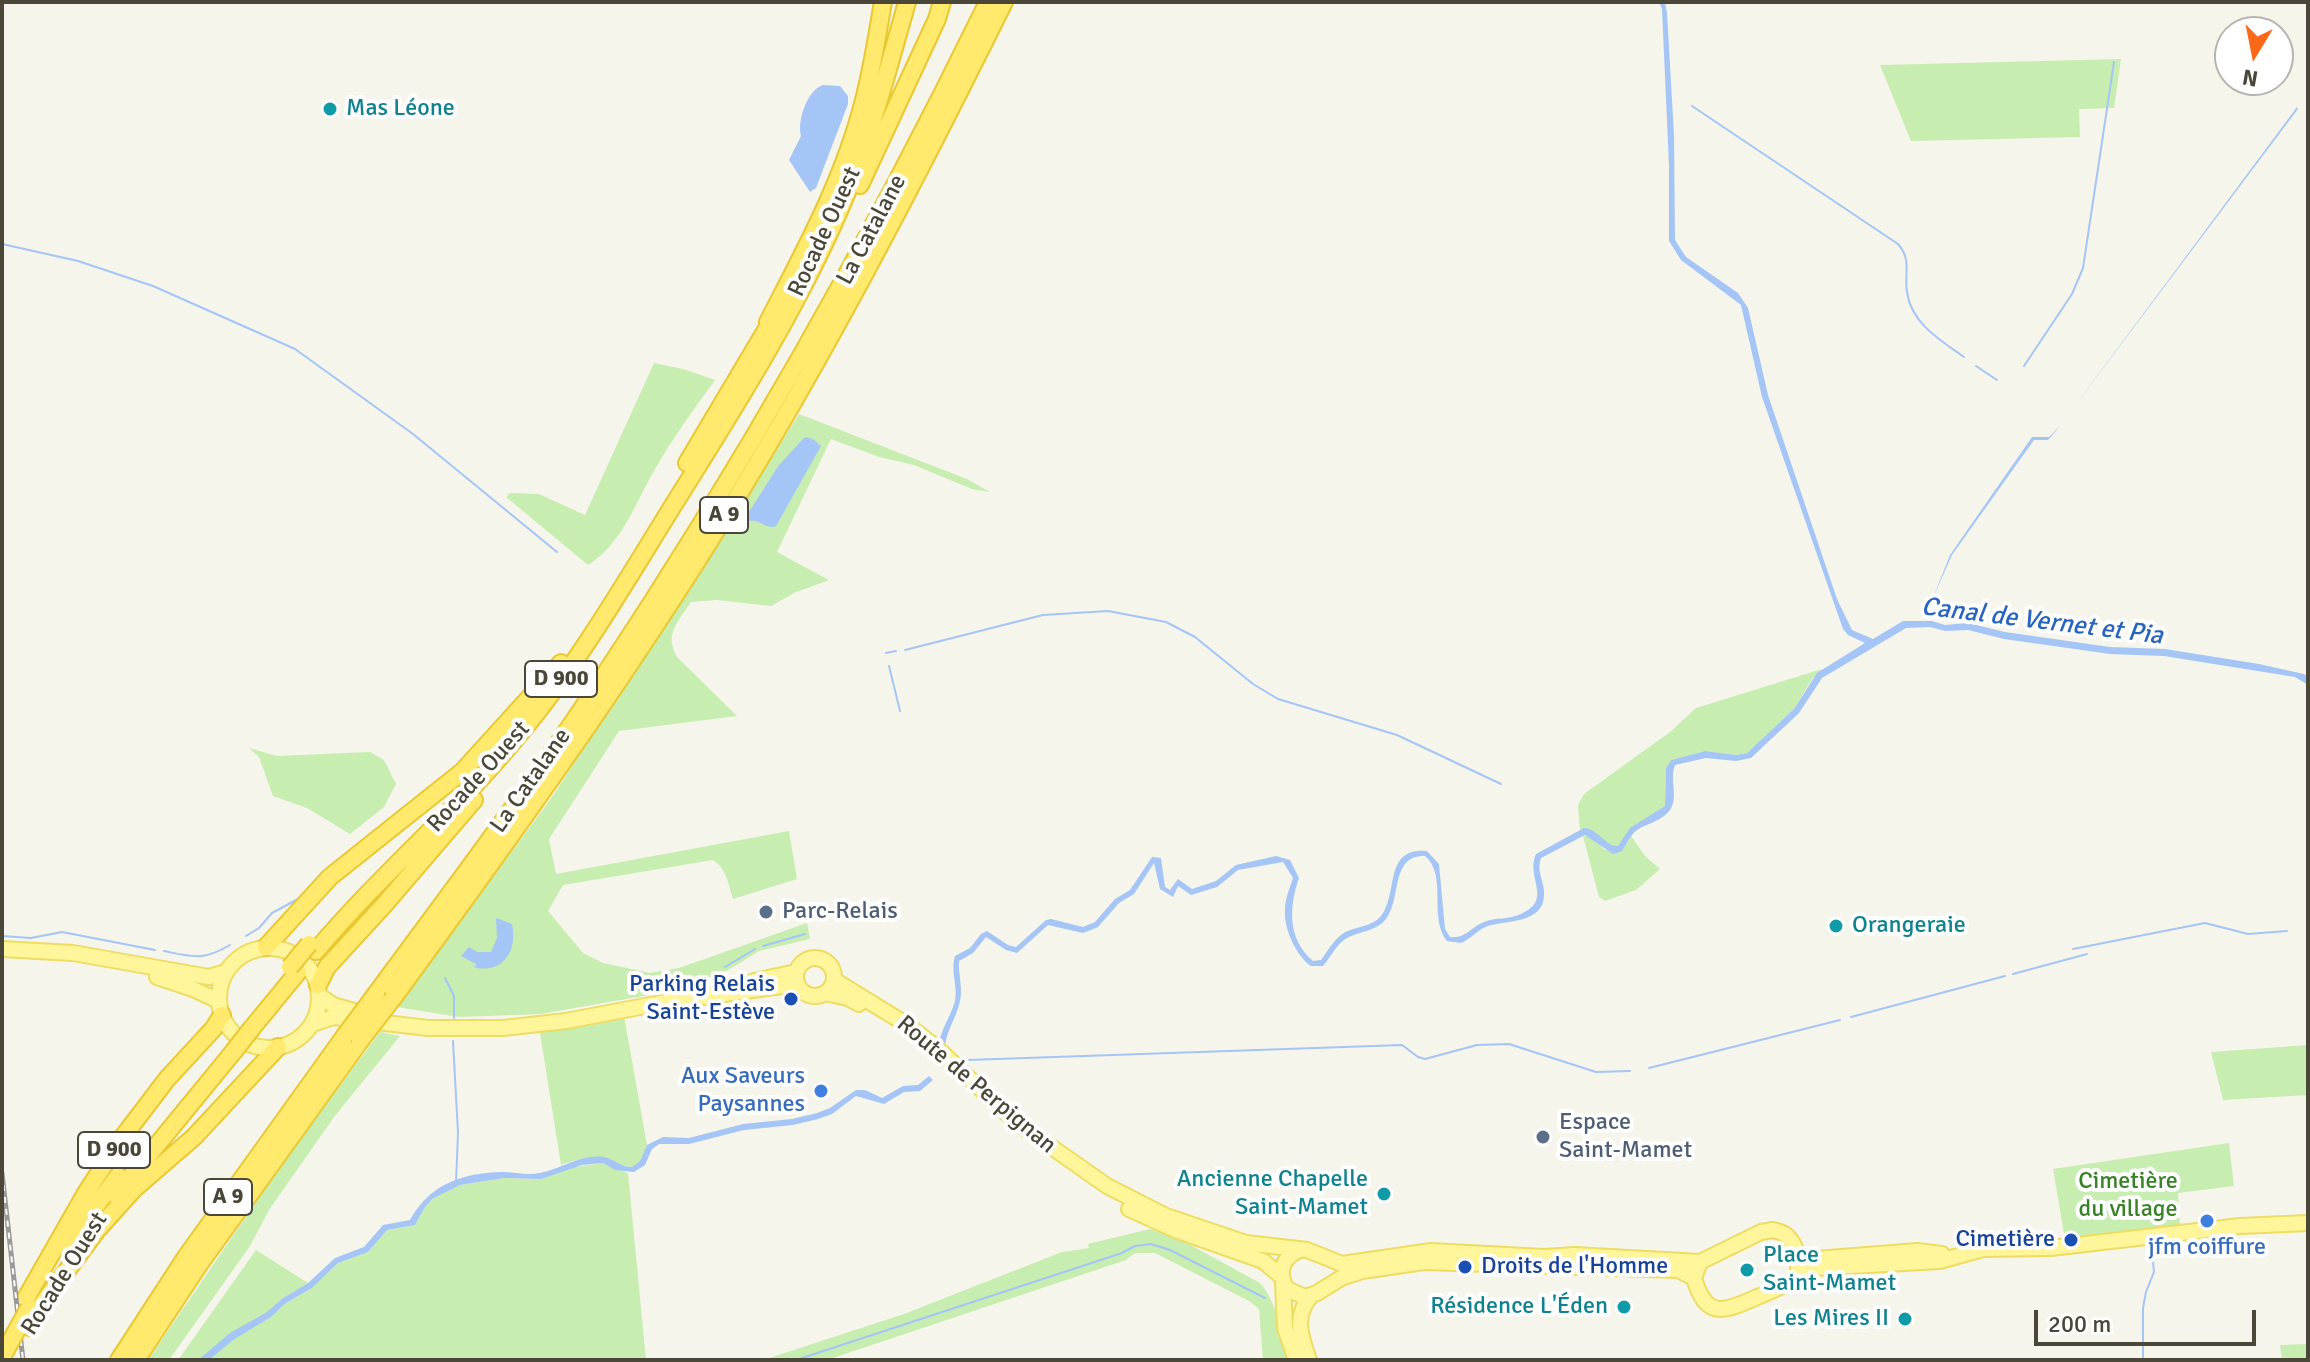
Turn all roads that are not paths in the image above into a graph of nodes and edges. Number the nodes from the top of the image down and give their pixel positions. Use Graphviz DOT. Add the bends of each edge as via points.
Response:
graph roads {
  1 [pos="883,2"];
  2 [pos="899,2"];
  3 [pos="907,2"];
  4 [pos="942,2"];
  5 [pos="988,2"];
  6 [pos="1004,2"];
  7 [pos="775,337"];
  8 [pos="758,342"];
  9 [pos="653,539"];
  10 [pos="561,663"];
  11 [pos="266,947"];
  12 [pos="312,947"];
  13 [pos="2,949"];
  14 [pos="2,957"];
  15 [pos="226,972"];
  16 [pos="796,972"];
  17 [pos="829,986"];
  18 [pos="799,987"];
  19 [pos="319,991"];
  20 [pos="220,1008"];
  21 [pos="312,1024"];
  22 [pos="352,1039"];
  23 [pos="278,1047"];
  24 [pos="2308,1223"];
  25 [pos="1300,1250"];
  26 [pos="1971,1253"];
  27 [pos="1798,1255"];
  28 [pos="1322,1257"];
  29 [pos="1700,1262"];
  30 [pos="1798,1272"];
  31 [pos="1694,1278"];
  32 [pos="1282,1279"];
  33 [pos="1317,1293"];
  34 [pos="31,1305"];
  35 [pos="2,1343"];
  36 [pos="2,1358"];
  37 [pos="12,1360"];
  38 [pos="119,1360"];
  39 [pos="136,1360"];
  40 [pos="1296,1360"];
  41 [pos="1309,1360"];
  1 -- 8 [label="highway" via="864,103 846,157"];
  2 -- 8 [label="highway, Rocade Ouest / D 900" via="840,184 804,264"];
  3 -- 7 [label="highway, Rocade Ouest / D 900" via="847,193"];
  4 -- 7 [label="highway" via="843,219"];
  5 -- 22 [label="highway, La Catalane / A 9, bridge" via="832,305 678,562 540,770 376,994"];
  6 -- 22 [label="highway, La Catalane / A 9, bridge" via="901,207 783,420 673,595 544,791 393,998"];
  7 -- 9 [label="highway, Rocade Ouest / D 900"];
  8 -- 10 [label="highway, Rocade Ouest / D 900"];
  9 -- 12 [label="highway, Rocade Ouest / D 900" via="576,659 511,745"];
  9 -- 19 [label="highway, D 900" via="564,687 460,817 327,967"];
  10 -- 11 [label="highway, D 900" via="463,771 330,877"];
  10 -- 12 [label="highway, Rocade Ouest / D 900" via="478,767 372,872"];
  11 -- 15 [label="main road" via="239,958"];
  11 -- 19 [label="main road" via="293,953 313,972"];
  12 -- 34 [label="highway, Rocade Ouest / D 900, bridge" via="88,1215"];
  13 -- 15 [label="main road" via="73,953 209,977"];
  14 -- 20 [label="main road" via="48,958 171,980"];
  15 -- 20 [label="main road"];
  16 -- 17 [label="main road" via="804,961 827,962"];
  16 -- 18 [label="main road"];
  16 -- 19 [label="main road" via="555,1017 492,1022 368,1014 333,1005"];
  17 -- 18 [label="main road" via="811,995"];
  17 -- 25 [label="main road, Route de Perpignan" via="909,1026 1016,1122 1107,1186 1166,1216 1246,1243"];
  17 -- 32 [label="main road, Route de Perpignan" via="905,1030 1040,1150 1125,1207 1263,1261"];
  18 -- 21 [label="main road" via="503,1028 410,1027 334,1017"];
  19 -- 21 [label="main road"];
  20 -- 23 [label="main road" via="230,1030 244,1041"];
  20 -- 34 [label="highway, D 900" via="214,1028 167,1079 86,1193"];
  21 -- 23 [label="main road"];
  22 -- 38 [label="highway, La Catalane / A 9" via="186,1257"];
  22 -- 39 [label="highway, La Catalane / A 9"];
  23 -- 34 [label="highway, D 900" via="204,1127 134,1189"];
  24 -- 26 [label="main road"];
  25 -- 28 [label="main road"];
  25 -- 32 [label="main road" via="1288,1257"];
  26 -- 27 [label="main road" via="1917,1251 1816,1259"];
  26 -- 30 [label="main road" via="1940,1261"];
  27 -- 29 [label="main road" via="1787,1235 1773,1230"];
  27 -- 30 [label="main road"];
  28 -- 29 [label="main road" via="1342,1264 1431,1251"];
  28 -- 33 [label="main road" via="1328,1277"];
  29 -- 31 [label="main road"];
  30 -- 31 [label="main road" via="1787,1284 1722,1311 1705,1303"];
  31 -- 33 [label="main road" via="1678,1270 1424,1262 1362,1271"];
  32 -- 33 [label="main road" via="1292,1293"];
  32 -- 40 [label="main road" via="1285,1328"];
  33 -- 41 [label="main road" via="1300,1312"];
  34 -- 35 [label="highway, D 900"];
  34 -- 36 [label="highway, Rocade Ouest / D 900, bridge"];
  34 -- 37 [label="highway, Rocade Ouest / D 900" via="30,1327"];
}
